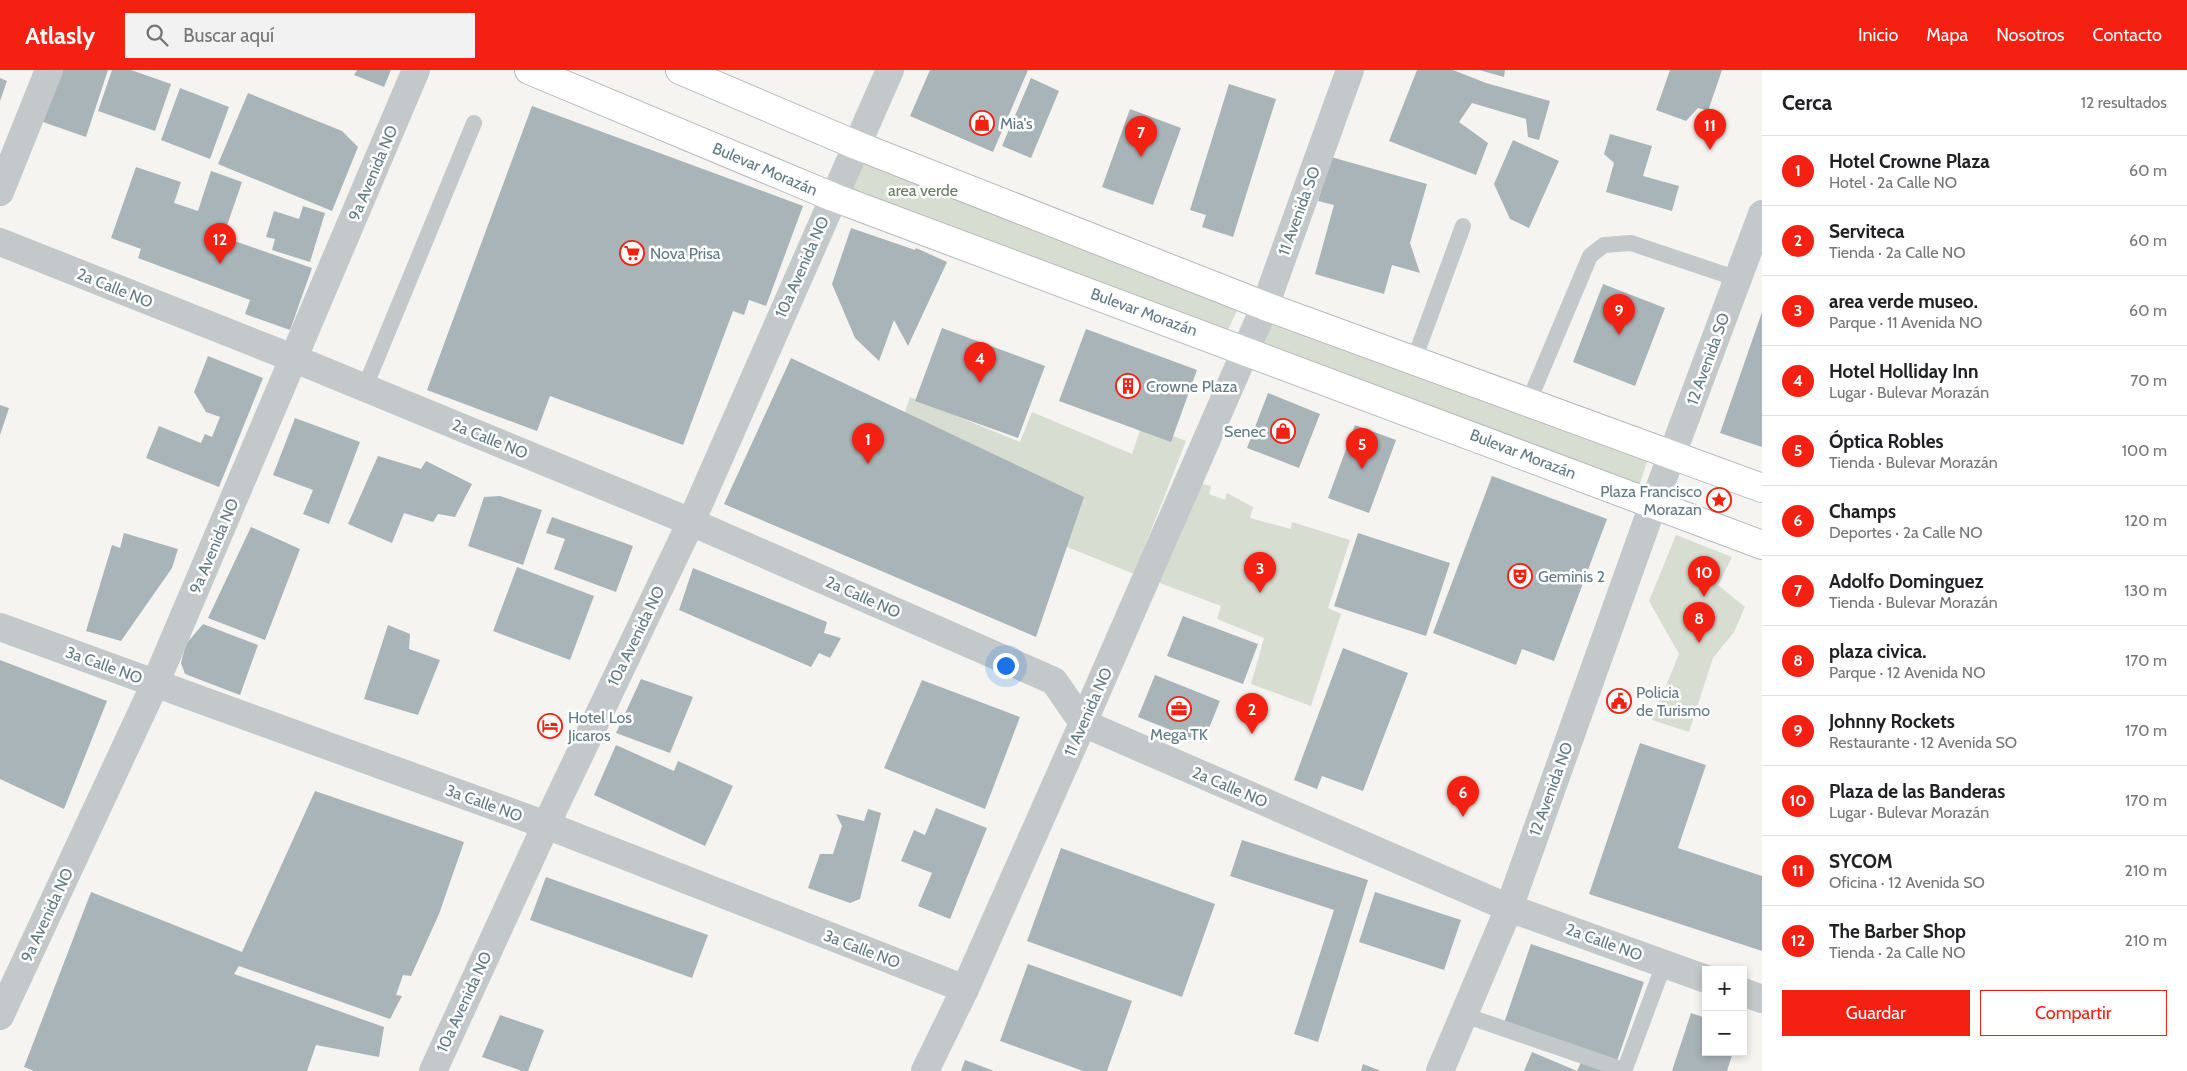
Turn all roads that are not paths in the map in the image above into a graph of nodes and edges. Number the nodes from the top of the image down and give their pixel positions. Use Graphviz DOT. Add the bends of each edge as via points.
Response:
graph roads {
  1 [pos="49,70"];
  2 [pos="416,70"];
  3 [pos="529,70"];
  4 [pos="680,70"];
  5 [pos="890,70"];
  6 [pos="1350,70"];
  7 [pos="474,123"];
  8 [pos="856,145"];
  9 [pos="0,192"];
  10 [pos="833,197"];
  11 [pos="1762,214"];
  12 [pos="1463,226"];
  13 [pos="0,242"];
  14 [pos="1738,279"];
  15 [pos="1265,306"];
  16 [pos="1244,350"];
  17 [pos="295,359"];
  18 [pos="1414,360"];
  19 [pos="365,388"];
  20 [pos="1529,401"];
  21 [pos="1672,455"];
  22 [pos="1762,488"];
  23 [pos="1654,504"];
  24 [pos="691,522"];
  25 [pos="1762,545"];
  26 [pos="0,627"];
  27 [pos="154,684"];
  28 [pos="1083,723"];
  29 [pos="546,825"];
  30 [pos="1509,908"];
  31 [pos="1664,964"];
  32 [pos="1702,978"];
  33 [pos="965,989"];
  34 [pos="1747,993"];
  35 [pos="1762,999"];
  36 [pos="1464,1015"];
  37 [pos="0,1016"];
  38 [pos="433,1071"];
  39 [pos="925,1071"];
  40 [pos="1440,1071"];
  1 -- 9 [label="street"];
  2 -- 17 [label="street, 9a Avenida NO"];
  3 -- 10 [label="main road, Bulevar Morazán"];
  4 -- 8 [label="main road"];
  5 -- 8 [label="street, 10a Avenida NO"];
  6 -- 15 [label="street, 11 Avenida SO"];
  7 -- 19 [label="lane"];
  8 -- 10 [label="street, 10a Avenida NO"];
  8 -- 15 [label="main road"];
  10 -- 16 [label="main road, Bulevar Morazán"];
  10 -- 24 [label="street, 10a Avenida NO"];
  11 -- 14 [label="street, 12 Avenida SO"];
  12 -- 18 [label="lane"];
  13 -- 17 [label="street, 2a Calle NO"];
  14 -- 20 [label="lane" via="1631,244 1604,245 1590,256"];
  14 -- 21 [label="street, 12 Avenida SO"];
  15 -- 16 [label="street, 11 Avenida SO"];
  15 -- 18 [label="main road"];
  16 -- 23 [label="main road, Bulevar Morazán"];
  16 -- 28 [label="street, 11 Avenida NO"];
  17 -- 19 [label="street, 2a Calle NO"];
  17 -- 27 [label="street, 9a Avenida NO"];
  18 -- 20 [label="main road"];
  19 -- 24 [label="street, 2a Calle NO"];
  20 -- 21 [label="main road"];
  21 -- 22 [label="main road"];
  21 -- 23 [label="street, 12 Avenida SO"];
  23 -- 25 [label="main road, Bulevar Morazán"];
  23 -- 30 [label="street, 12 Avenida NO"];
  24 -- 28 [label="street, 2a Calle NO" via="1054,681"];
  24 -- 29 [label="street, 10a Avenida NO"];
  26 -- 27 [label="street, 3a Calle NO"];
  27 -- 29 [label="street, 3a Calle NO"];
  27 -- 37 [label="street, 9a Avenida NO"];
  28 -- 30 [label="street, 2a Calle NO"];
  28 -- 33 [label="street, 11 Avenida NO"];
  29 -- 33 [label="street, 3a Calle NO"];
  29 -- 38 [label="street, 10a Avenida NO"];
  30 -- 31 [label="street, 2a Calle NO"];
  30 -- 36 [label="street, 12 Avenida NO"];
  31 -- 32 [label="street, 2a Calle NO"];
  31 -- 36 [label="lane" via="1626,1066 1622,1069"];
  33 -- 39 [label="street, 11 Avenida NO"];
  34 -- 35 [label="street"];
  36 -- 40 [label="street, 12 Avenida NO"];
}
